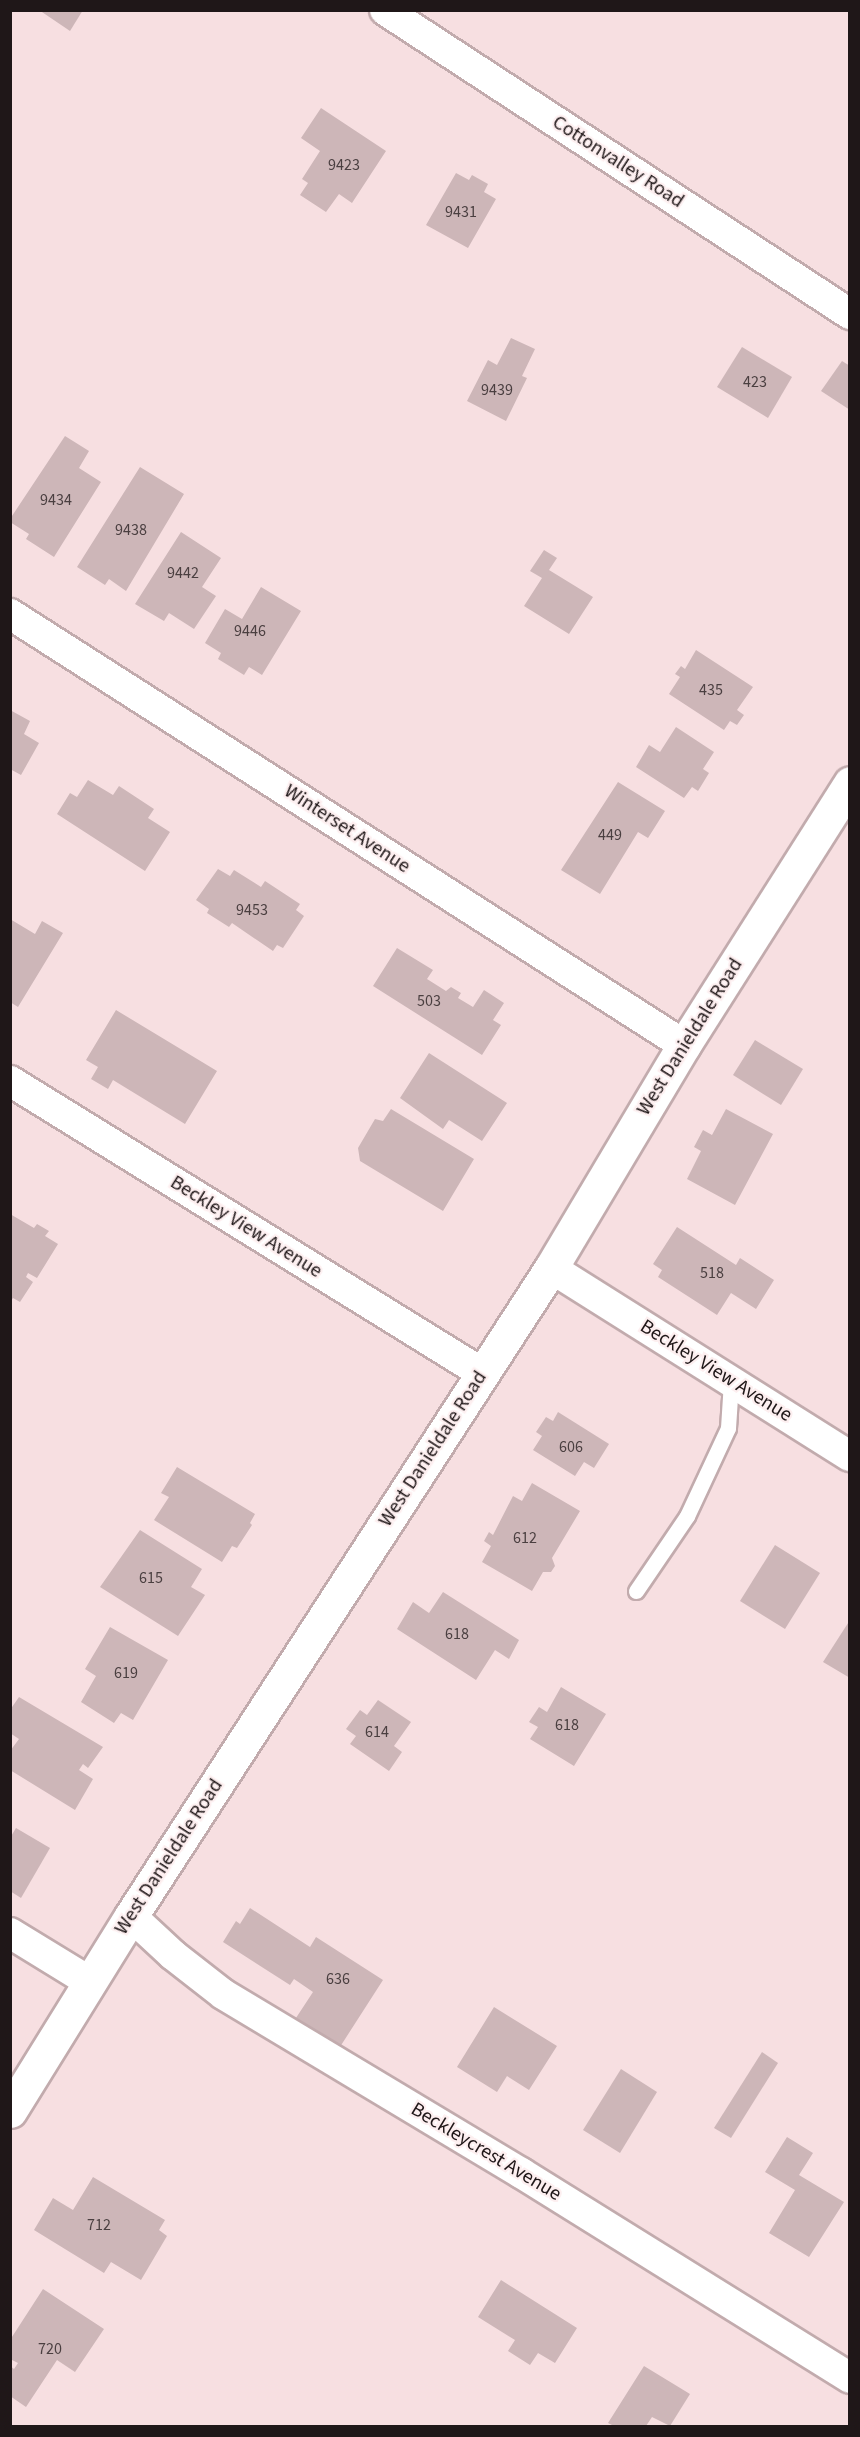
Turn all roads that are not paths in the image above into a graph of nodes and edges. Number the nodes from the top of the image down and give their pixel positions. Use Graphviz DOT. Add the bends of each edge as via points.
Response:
graph roads {
  1 [pos="386,10"];
  2 [pos="849,314"];
  3 [pos="10,614"];
  4 [pos="849,783"];
  5 [pos="684,1045"];
  6 [pos="10,1081"];
  7 [pos="551,1268"];
  8 [pos="482,1373"];
  9 [pos="731,1381"];
  10 [pos="849,1456"];
  11 [pos="636,1591"];
  12 [pos="130,1917"];
  13 [pos="10,1933"];
  14 [pos="90,1982"];
  15 [pos="10,2111"];
  16 [pos="849,2378"];
  1 -- 2 [label="street, Cottonvalley Road"];
  3 -- 5 [label="street, Winterset Avenue"];
  4 -- 5 [label="street, West Danieldale Road"];
  5 -- 7 [label="street, West Danieldale Road"];
  6 -- 8 [label="street, Beckley View Avenue"];
  7 -- 8 [label="street, West Danieldale Road"];
  7 -- 9 [label="street, Beckley View Avenue"];
  8 -- 12 [label="street, West Danieldale Road"];
  9 -- 10 [label="street, Beckley View Avenue"];
  9 -- 11 [label="lane" via="728,1428 687,1516"];
  12 -- 14 [label="street, West Danieldale Road"];
  12 -- 16 [label="street, Beckleycrest Avenue" via="223,1994 521,2173"];
  13 -- 14 [label="street"];
  14 -- 15 [label="street, West Danieldale Road"];
}
